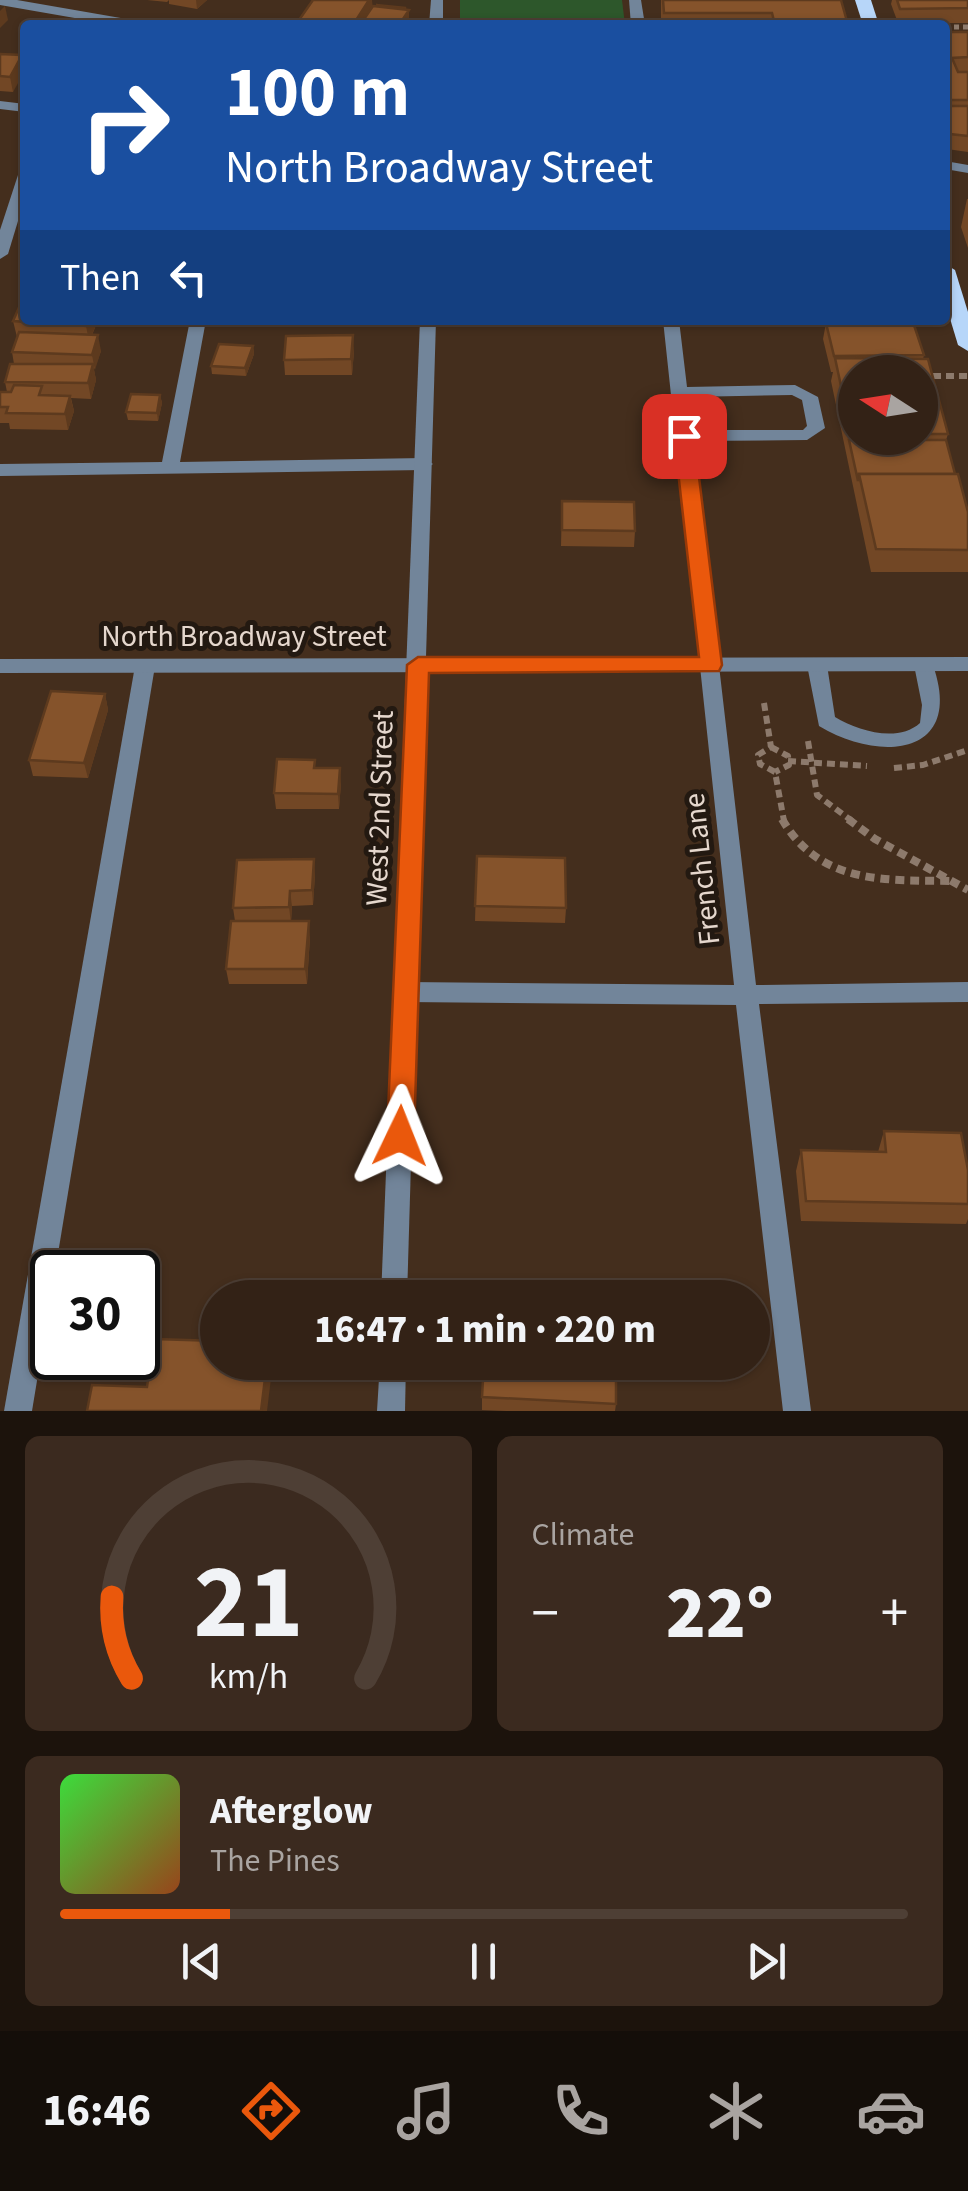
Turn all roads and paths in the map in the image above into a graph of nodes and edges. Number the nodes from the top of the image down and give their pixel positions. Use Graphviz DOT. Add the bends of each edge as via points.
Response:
graph roads {
  1 [pos="0,1"];
  2 [pos="75,13"];
  3 [pos="112,20"];
  4 [pos="20,190"];
  5 [pos="0,252"];
  6 [pos="950,287"];
  7 [pos="197,325"];
  8 [pos="428,325"];
  9 [pos="672,325"];
  10 [pos="968,346"];
  11 [pos="938,376"];
  12 [pos="968,376"];
  13 [pos="679,392"];
  14 [pos="684,436"];
  15 [pos="424,464"];
  16 [pos="170,468"];
  17 [pos="0,470"];
  18 [pos="924,664"];
  19 [pos="968,664"];
  20 [pos="418,665"];
  21 [pos="711,665"];
  22 [pos="816,665"];
  23 [pos="0,666"];
  24 [pos="145,666"];
  25 [pos="764,703"];
  26 [pos="806,729"];
  27 [pos="771,747"];
  28 [pos="774,772"];
  29 [pos="952,881"];
  30 [pos="968,890"];
  31 [pos="406,992"];
  32 [pos="968,992"];
  33 [pos="746,996"];
  34 [pos="395,1280"];
  35 [pos="393,1380"];
  36 [pos="18,1411"];
  37 [pos="392,1411"];
  38 [pos="797,1411"];
  1 -- 2 [label="street"];
  2 -- 3 [label="street"];
  4 -- 5 [label="street"];
  6 -- 10 [label="main road"];
  7 -- 16 [label="street"];
  8 -- 15 [label="street, West 2nd Street"];
  9 -- 13 [label="street, French Lane"];
  11 -- 12 [label="path"];
  13 -- 14 [label="street, French Lane"];
  13 -- 14 [label="street" via="795,390 810,397 816,428 807,435"];
  14 -- 21 [label="street, French Lane"];
  15 -- 16 [label="street"];
  15 -- 20 [label="street, West 2nd Street"];
  16 -- 17 [label="street"];
  18 -- 19 [label="street, North Broadway Street"];
  18 -- 22 [label="street, North Broadway Street"];
  18 -- 22 [label="street" via="933,715 914,739 842,734 826,721"];
  20 -- 21 [label="street, North Broadway Street"];
  20 -- 24 [label="street, North Broadway Street"];
  20 -- 31 [label="street, West 2nd Street"];
  21 -- 22 [label="street, North Broadway Street"];
  21 -- 33 [label="street, French Lane"];
  23 -- 24 [label="street, North Broadway Street"];
  24 -- 36 [label="street"];
  25 -- 27 [label="path"];
  26 -- 29 [label="path" via="817,795 875,839"];
  27 -- 28 [label="path" via="758,755"];
  27 -- 28 [label="path" via="788,756 788,765"];
  28 -- 29 [label="path" via="782,817 799,848 830,868 878,879"];
  29 -- 30 [label="path"];
  31 -- 33 [label="street"];
  31 -- 34 [label="street, West 2nd Street"];
  32 -- 33 [label="street"];
  33 -- 38 [label="street, French Lane"];
  35 -- 37 [label="street"];
}
